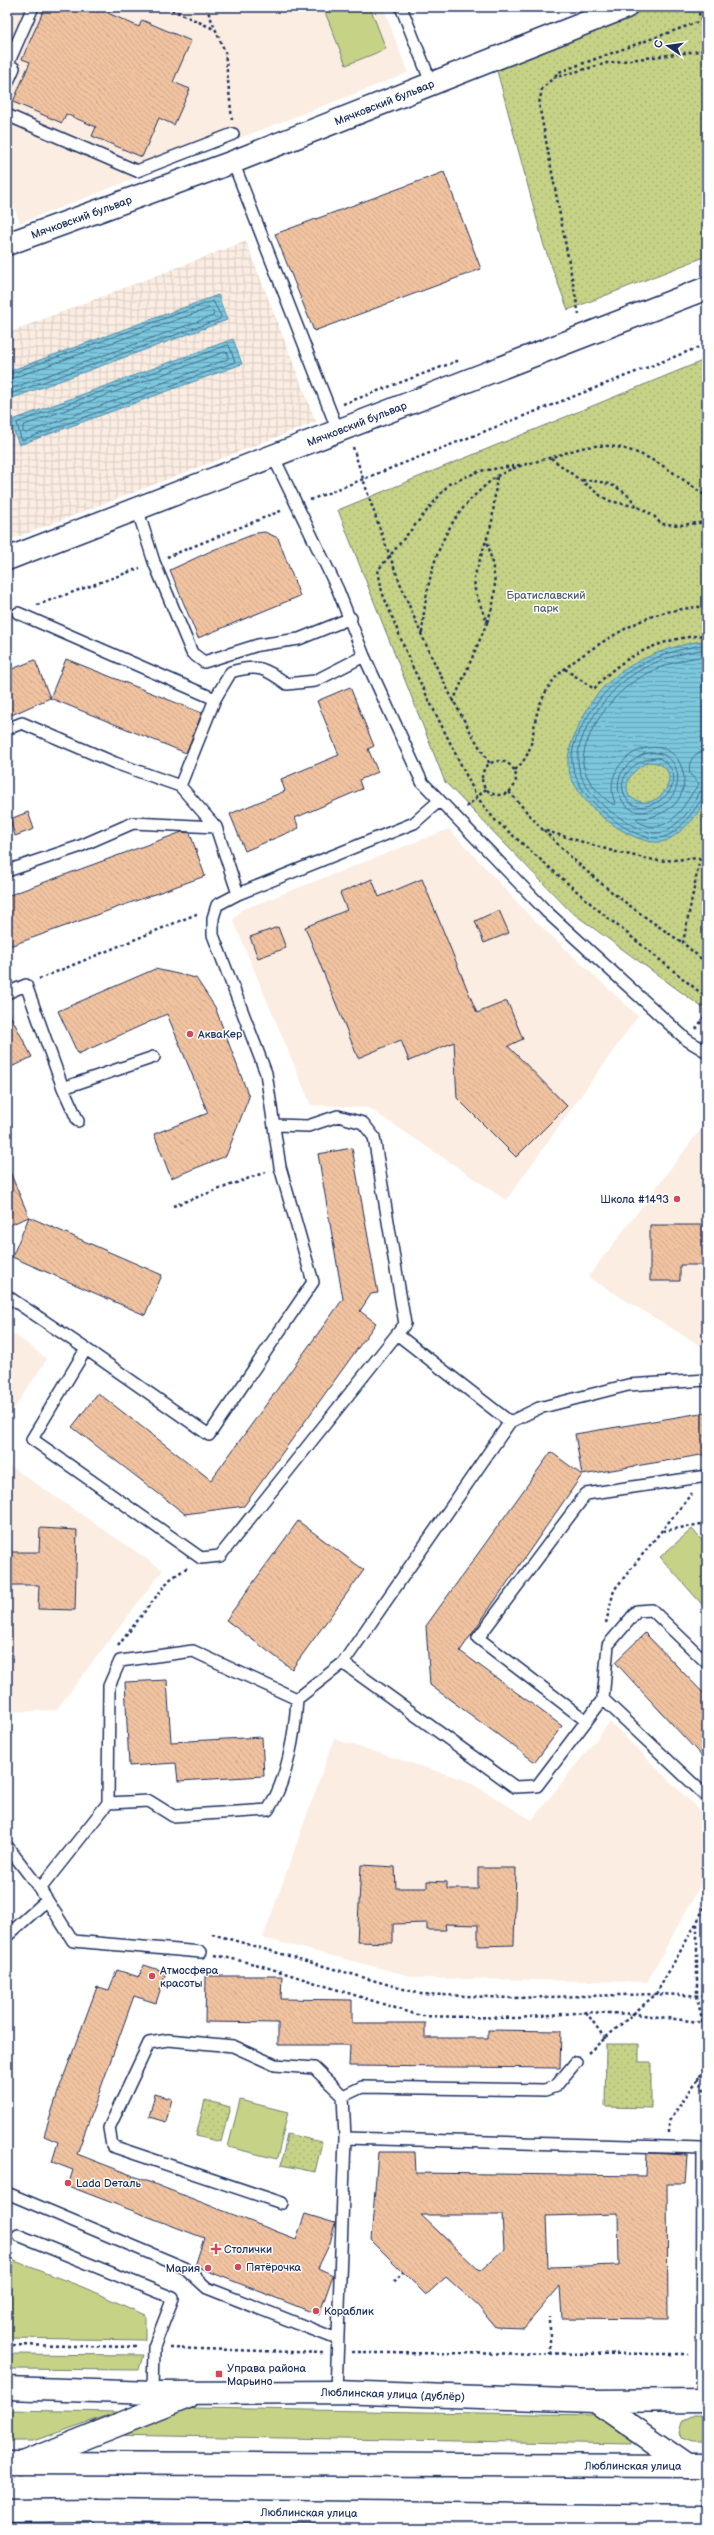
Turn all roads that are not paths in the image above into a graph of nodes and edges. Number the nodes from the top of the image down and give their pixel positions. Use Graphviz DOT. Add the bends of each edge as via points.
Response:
graph roads {
  1 [pos="33,7"];
  2 [pos="400,7"];
  3 [pos="614,9"];
  4 [pos="7,66"];
  5 [pos="7,84"];
  6 [pos="432,85"];
  7 [pos="7,115"];
  8 [pos="233,134"];
  9 [pos="233,162"];
  10 [pos="7,244"];
  11 [pos="707,288"];
  12 [pos="342,429"];
  13 [pos="273,456"];
  14 [pos="137,508"];
  15 [pos="7,560"];
  16 [pos="18,613"];
  17 [pos="351,618"];
  18 [pos="364,656"];
  19 [pos="215,699"];
  20 [pos="7,729"];
  21 [pos="180,786"];
  22 [pos="439,801"];
  23 [pos="216,827"];
  24 [pos="7,871"];
  25 [pos="238,894"];
  26 [pos="7,993"];
  27 [pos="707,1052"];
  28 [pos="154,1056"];
  29 [pos="63,1088"];
  30 [pos="78,1120"];
  31 [pos="274,1125"];
  32 [pos="7,1296"];
  33 [pos="398,1335"];
  34 [pos="86,1349"];
  35 [pos="707,1380"];
  36 [pos="510,1422"];
  37 [pos="706,1476"];
  38 [pos="343,1663"];
  39 [pos="707,1663"];
  40 [pos="297,1699"];
  41 [pos="603,1699"];
  42 [pos="585,1720"];
  43 [pos="707,1797"];
  44 [pos="108,1803"];
  45 [pos="7,1846"];
  46 [pos="40,1888"];
  47 [pos="47,1900"];
  48 [pos="7,1936"];
  49 [pos="201,1952"];
  50 [pos="576,2062"];
  51 [pos="344,2096"];
  52 [pos="345,2138"];
  53 [pos="7,2193"];
  54 [pos="282,2202"];
  55 [pos="18,2235"];
  56 [pos="337,2339"];
  57 [pos="7,2388"];
  58 [pos="202,2391"];
  59 [pos="153,2392"];
  60 [pos="336,2392"];
  61 [pos="704,2400"];
  62 [pos="595,2401"];
  63 [pos="15,2463"];
  64 [pos="698,2466"];
  65 [pos="96,2510"];
  66 [pos="7,2511"];
  67 [pos="707,2517"];
  68 [pos="406,2521"];
  69 [pos="116,2528"];
  1 -- 4 [label="lane"];
  2 -- 6 [label="lane"];
  3 -- 6 [label="street, Мячковский бульвар"];
  4 -- 5 [label="lane" via="14,68"];
  6 -- 9 [label="street, Мячковский бульвар"];
  7 -- 8 [label="lane" via="137,171"];
  9 -- 10 [label="street, Мячковский бульвар"];
  9 -- 12 [label="lane"];
  11 -- 12 [label="street, Мячковский бульвар"];
  12 -- 13 [label="street, Мячковский бульвар"];
  13 -- 14 [label="street, Мячковский бульвар"];
  13 -- 17 [label="lane"];
  14 -- 15 [label="street, Мячковский бульвар"];
  14 -- 17 [label="lane" via="154,562 192,653 204,662 258,644 299,639"];
  16 -- 19 [label="lane"];
  17 -- 18 [label="lane"];
  18 -- 19 [label="lane" via="315,681 287,684 268,671 252,666 231,672"];
  18 -- 22 [label="lane" via="422,782"];
  19 -- 21 [label="lane"];
  20 -- 21 [label="lane" via="22,723 116,764"];
  21 -- 23 [label="lane"];
  22 -- 25 [label="lane" via="414,823"];
  22 -- 27 [label="lane" via="457,816 547,912 687,1040"];
  23 -- 24 [label="lane" via="132,823 78,847"];
  23 -- 25 [label="lane"];
  25 -- 31 [label="lane" via="217,905 213,918 213,935 266,1073"];
  26 -- 29 [label="lane" via="26,985"];
  28 -- 29 [label="lane"];
  29 -- 30 [label="lane"];
  31 -- 33 [label="lane" via="308,1126 338,1116 363,1123 374,1137 405,1324"];
  31 -- 34 [label="lane" via="280,1167 313,1282 209,1435"];
  32 -- 34 [label="lane"];
  33 -- 34 [label="lane" via="220,1556 201,1558 32,1439"];
  33 -- 36 [label="lane"];
  35 -- 36 [label="lane" via="628,1385 539,1408"];
  36 -- 38 [label="lane"];
  37 -- 42 [label="lane" via="586,1494 478,1638"];
  38 -- 40 [label="lane"];
  38 -- 42 [label="lane" via="515,1787 537,1786"];
  39 -- 41 [label="lane" via="652,1610 637,1611 608,1645"];
  40 -- 44 [label="lane" via="295,1728 276,1797 268,1810 173,1816 149,1801"];
  40 -- 44 [label="lane" via="193,1652 120,1661 109,1686"];
  41 -- 42 [label="lane"];
  41 -- 43 [label="lane"];
  44 -- 46 [label="lane"];
  45 -- 46 [label="lane"];
  46 -- 47 [label="lane"];
  47 -- 48 [label="lane"];
  47 -- 49 [label="lane" via="74,1941"];
  50 -- 51 [label="lane" via="556,2086 545,2090 362,2087"];
  51 -- 52 [label="lane"];
  51 -- 54 [label="lane" via="314,2068 275,2065 233,2046 168,2040 149,2043 109,2128 112,2146"];
  52 -- 56 [label="lane"];
  52 -- 61 [label="lane" via="703,2148 701,2354"];
  53 -- 56 [label="lane" via="185,2268 207,2288"];
  55 -- 59 [label="lane" via="173,2298 154,2348"];
  56 -- 60 [label="lane"];
  57 -- 59 [label="street, Люблинская улица (дублёр)"];
  58 -- 59 [label="street, Люблинская улица (дублёр)"];
  58 -- 60 [label="street, Люблинская улица (дублёр)"];
  58 -- 63 [label="street"];
  60 -- 62 [label="street, Люблинская улица (дублёр)"];
  61 -- 62 [label="street, Люблинская улица (дублёр)"];
  62 -- 64 [label="street"];
  63 -- 64 [label="street, Люблинская улица"];
  65 -- 66 [label="street, Люблинская улица"];
  65 -- 68 [label="street, Люблинская улица"];
  65 -- 69 [label="street"];
  67 -- 68 [label="street, Люблинская улица"];
}
